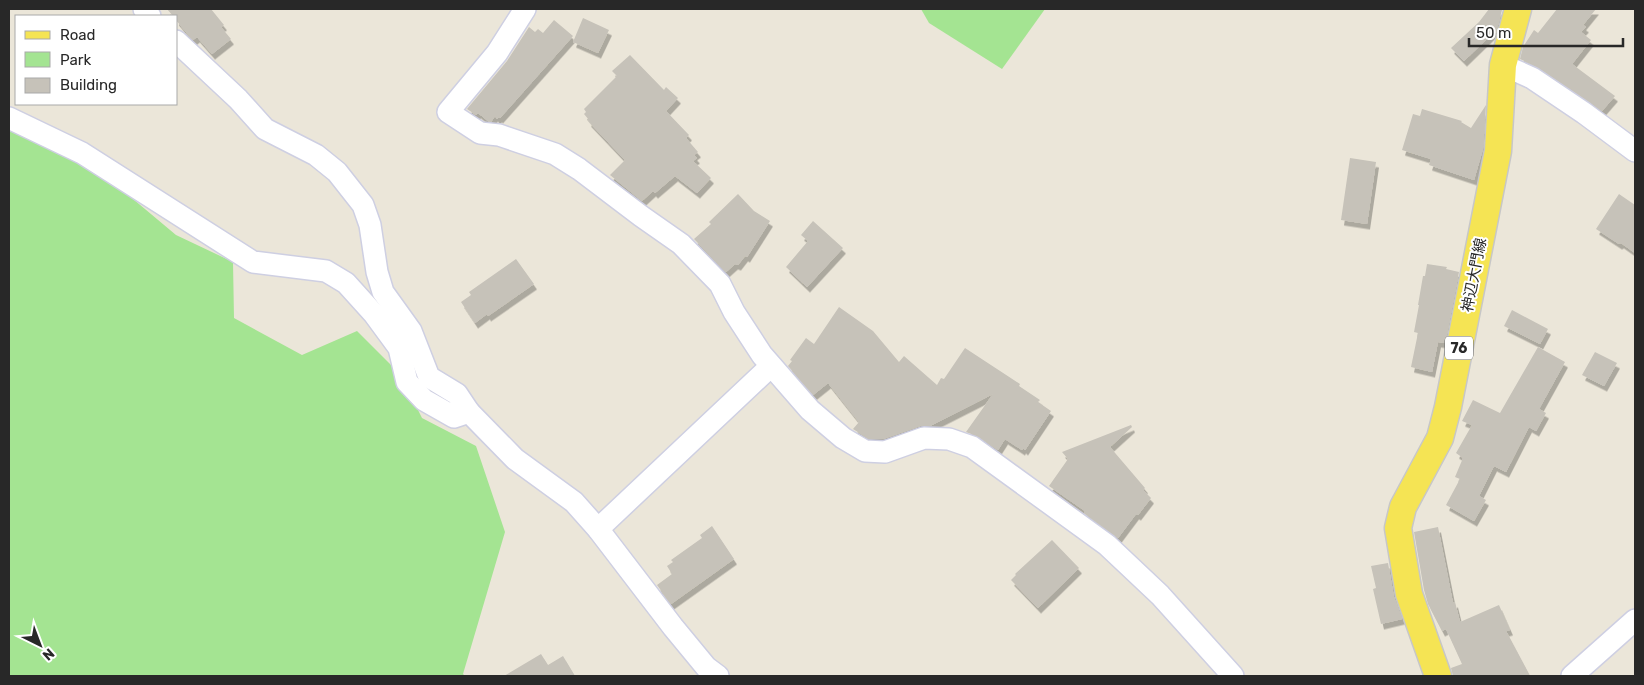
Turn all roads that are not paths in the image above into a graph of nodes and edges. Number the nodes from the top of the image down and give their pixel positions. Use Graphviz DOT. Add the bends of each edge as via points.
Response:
graph roads {
  1 [pos="525,9"];
  2 [pos="1518,9"];
  3 [pos="178,43"];
  4 [pos="1503,64"];
  5 [pos="9,118"];
  6 [pos="1635,151"];
  7 [pos="771,366"];
  8 [pos="469,412"];
  9 [pos="598,529"];
  10 [pos="1635,620"];
  11 [pos="718,676"];
  12 [pos="1233,676"];
  13 [pos="1438,676"];
  14 [pos="1572,676"];
  1 -- 7 [label="street" via="497,53 448,112 480,133 498,135 555,154 681,244 720,284 734,312"];
  2 -- 4 [label="main road, 神辺大門線 / 76"];
  3 -- 8 [label="street" via="265,129 316,155 337,172 363,205 383,292 411,331 429,377 457,394"];
  4 -- 6 [label="street" via="1532,78"];
  4 -- 13 [label="main road, 神辺大門線 / 76" via="1498,151 1448,407 1440,438 1403,507 1398,528 1410,594"];
  5 -- 8 [label="street" via="82,153 253,262 326,271 346,283 399,348 407,382 424,400 454,417"];
  7 -- 9 [label="street"];
  7 -- 12 [label="street" via="810,410 843,438 865,451 885,452 924,438 949,439 972,447 1107,545 1160,595"];
  8 -- 9 [label="street" via="515,459 574,502"];
  9 -- 11 [label="street" via="673,627 706,667"];
  10 -- 14 [label="street"];
}
